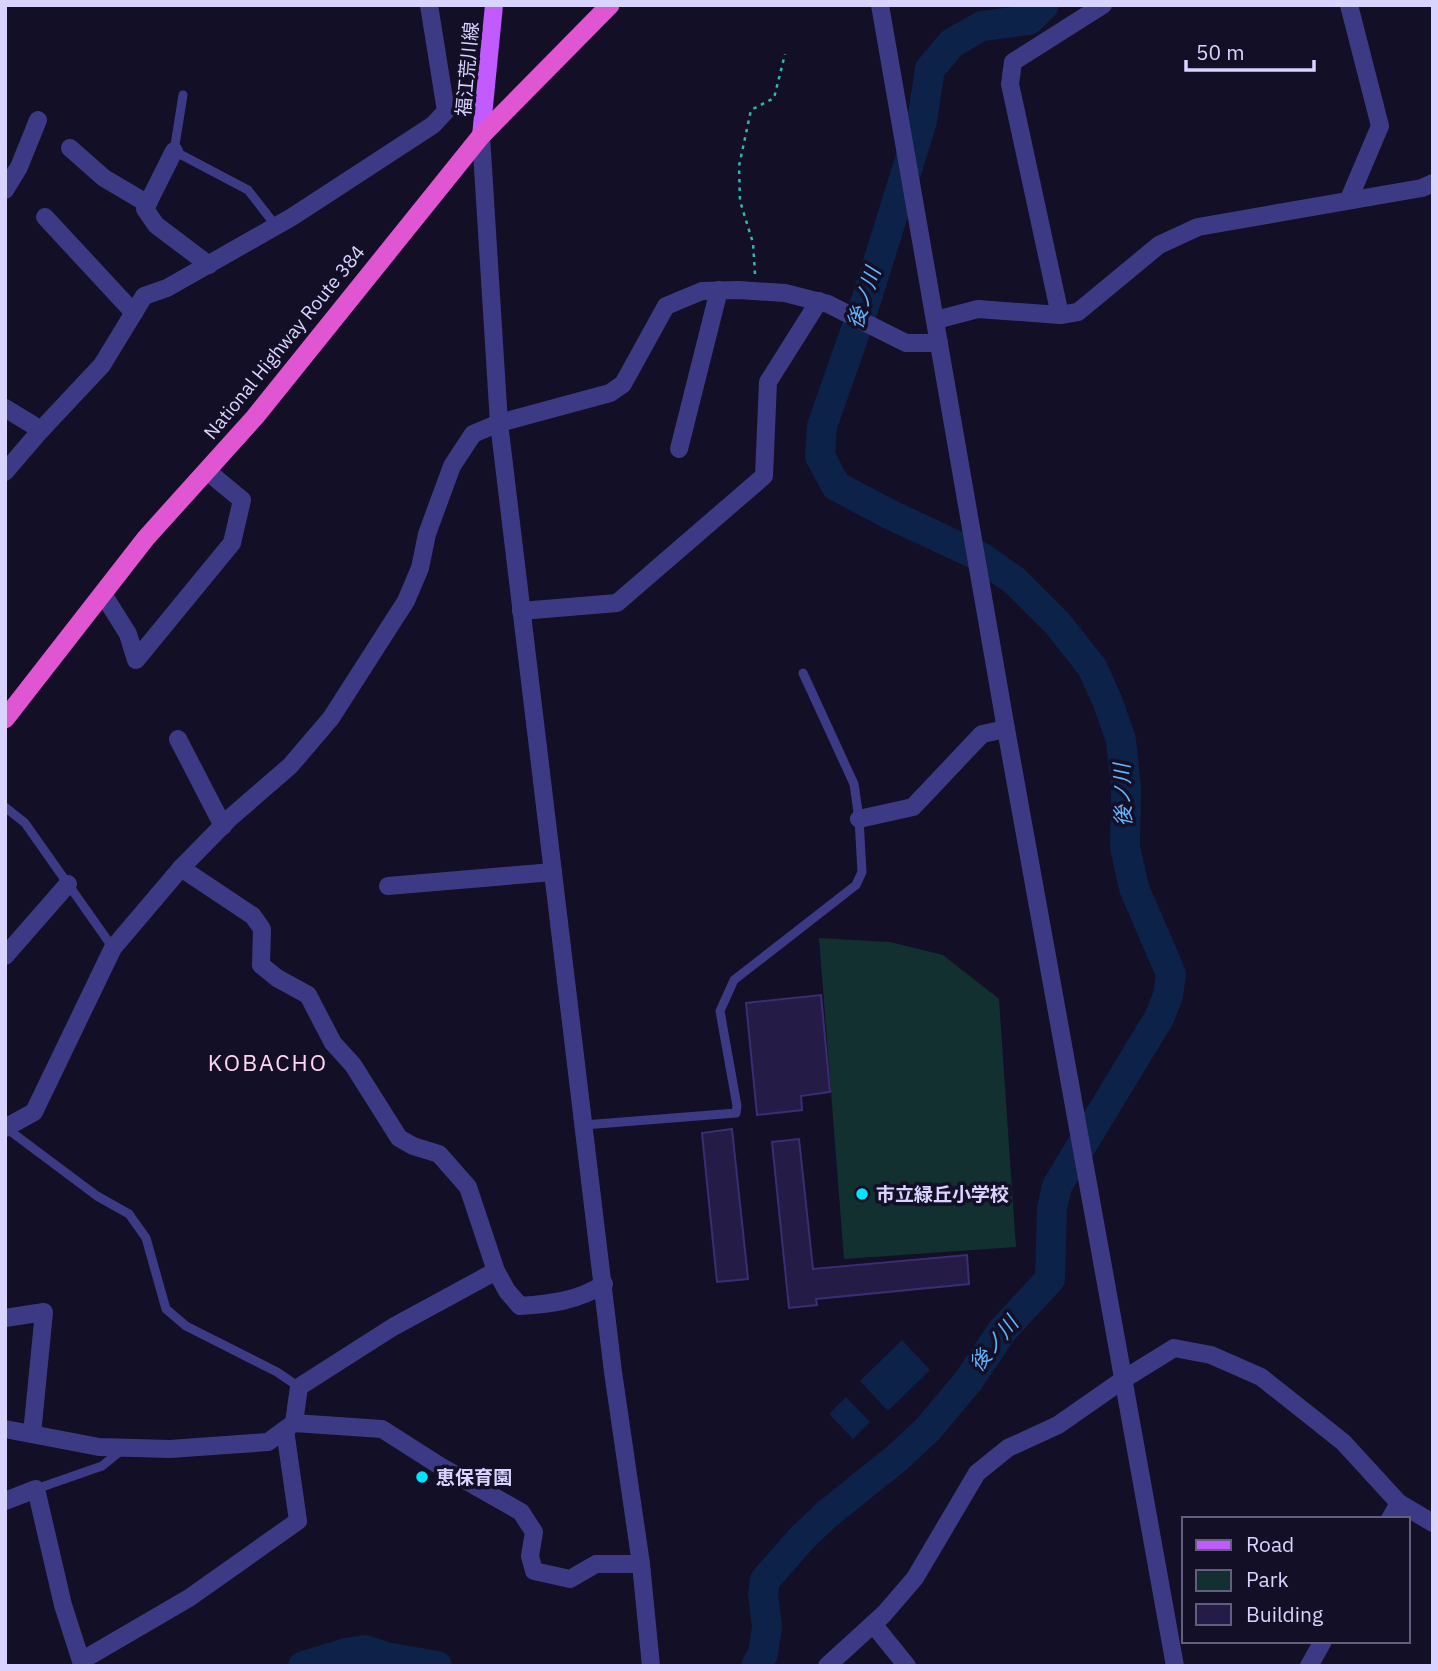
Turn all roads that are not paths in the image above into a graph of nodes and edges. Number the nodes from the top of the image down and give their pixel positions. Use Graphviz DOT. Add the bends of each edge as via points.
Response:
graph roads {
  1 [pos="429,5"];
  2 [pos="494,5"];
  3 [pos="610,5"];
  4 [pos="880,5"];
  5 [pos="1103,5"];
  6 [pos="1349,5"];
  7 [pos="183,95"];
  8 [pos="38,120"];
  9 [pos="481,136"];
  10 [pos="70,148"];
  11 [pos="174,151"];
  12 [pos="1433,183"];
  13 [pos="5,190"];
  14 [pos="1349,199"];
  15 [pos="148,204"];
  16 [pos="45,217"];
  17 [pos="276,226"];
  18 [pos="209,265"];
  19 [pos="719,290"];
  20 [pos="819,301"];
  21 [pos="134,313"];
  22 [pos="1060,315"];
  23 [pos="936,320"];
  24 [pos="939,343"];
  25 [pos="5,408"];
  26 [pos="499,423"];
  27 [pos="41,430"];
  28 [pos="679,449"];
  29 [pos="207,471"];
  30 [pos="5,472"];
  31 [pos="103,594"];
  32 [pos="522,611"];
  33 [pos="803,673"];
  34 [pos="5,719"];
  35 [pos="1006,729"];
  36 [pos="178,739"];
  37 [pos="5,807"];
  38 [pos="859,819"];
  39 [pos="223,826"];
  40 [pos="181,868"];
  41 [pos="553,872"];
  42 [pos="68,884"];
  43 [pos="388,886"];
  44 [pos="113,948"];
  45 [pos="5,956"];
  46 [pos="584,1125"];
  47 [pos="5,1128"];
  48 [pos="496,1271"];
  49 [pos="604,1284"];
  50 [pos="5,1318"];
  51 [pos="1124,1379"];
  52 [pos="299,1387"];
  53 [pos="290,1427"];
  54 [pos="5,1429"];
  55 [pos="32,1434"];
  56 [pos="125,1448"];
  57 [pos="36,1489"];
  58 [pos="5,1501"];
  59 [pos="1399,1503"];
  60 [pos="1391,1517"];
  61 [pos="1433,1523"];
  62 [pos="641,1564"];
  63 [pos="873,1624"];
  64 [pos="1322,1643"];
  65 [pos="82,1663"];
  66 [pos="651,1666"];
  67 [pos="827,1666"];
  68 [pos="907,1666"];
  69 [pos="1175,1666"];
  70 [pos="1309,1666"];
  1 -- 17 [label="street" via="446,111 433,125"];
  2 -- 9 [label="main road, 福江荒川線"];
  3 -- 9 [label="highway, National Highway Route 384"];
  4 -- 23 [label="street"];
  5 -- 22 [label="street" via="1013,61 1010,84"];
  6 -- 14 [label="street" via="1380,126"];
  7 -- 11 [label="lane"];
  8 -- 13 [label="street"];
  9 -- 26 [label="street"];
  9 -- 29 [label="highway, National Highway Route 384"];
  10 -- 15 [label="street" via="104,178"];
  11 -- 15 [label="street"];
  11 -- 17 [label="lane" via="248,190"];
  12 -- 14 [label="street"];
  14 -- 22 [label="street" via="1198,227 1159,245 1077,312"];
  15 -- 18 [label="street" via="145,209 156,225"];
  16 -- 21 [label="street"];
  17 -- 18 [label="street"];
  18 -- 21 [label="street" via="144,296"];
  19 -- 20 [label="street" via="785,293"];
  19 -- 26 [label="street" via="702,291 666,306 623,384 610,393"];
  19 -- 28 [label="street"];
  20 -- 24 [label="street" via="905,343"];
  20 -- 32 [label="street" via="768,383 764,476 617,603"];
  21 -- 27 [label="street" via="102,365"];
  22 -- 23 [label="street" via="978,309"];
  23 -- 24 [label="street"];
  24 -- 35 [label="street"];
  25 -- 27 [label="street"];
  26 -- 32 [label="street"];
  26 -- 39 [label="street" via="473,434 452,466 406,601 331,718 290,766"];
  27 -- 30 [label="street"];
  29 -- 31 [label="highway, National Highway Route 384"];
  29 -- 31 [label="street" via="242,500 232,543 136,660 128,634"];
  31 -- 34 [label="highway, National Highway Route 384"];
  32 -- 41 [label="street"];
  33 -- 38 [label="lane" via="854,784"];
  35 -- 38 [label="street" via="982,734 913,807"];
  35 -- 51 [label="street"];
  36 -- 39 [label="street"];
  37 -- 42 [label="lane" via="25,823"];
  38 -- 46 [label="lane" via="862,872 856,885 734,980 720,1011 736,1113"];
  39 -- 40 [label="street"];
  40 -- 44 [label="street"];
  40 -- 48 [label="street" via="253,916 262,929 261,965 308,995 333,1043 353,1065 399,1138 439,1154 468,1187"];
  41 -- 43 [label="street"];
  41 -- 46 [label="street"];
  42 -- 44 [label="lane"];
  42 -- 45 [label="street"];
  44 -- 47 [label="street" via="34,1112"];
  46 -- 49 [label="street"];
  47 -- 52 [label="lane" via="129,1214 146,1238 166,1309 187,1326"];
  48 -- 49 [label="street" via="520,1306 554,1304"];
  48 -- 52 [label="street" via="393,1327"];
  49 -- 62 [label="street"];
  50 -- 55 [label="street" via="44,1312"];
  51 -- 59 [label="street" via="1174,1348 1211,1355 1261,1377 1343,1443"];
  51 -- 63 [label="street" via="1058,1425 1008,1448 977,1473 915,1578"];
  51 -- 69 [label="street"];
  52 -- 53 [label="street"];
  53 -- 56 [label="street" via="268,1442"];
  53 -- 62 [label="street" via="382,1429 521,1512 534,1532 530,1556 534,1571 570,1579 596,1564"];
  53 -- 65 [label="street" via="298,1521 188,1598"];
  54 -- 55 [label="street"];
  55 -- 56 [label="street"];
  56 -- 57 [label="lane" via="102,1466"];
  57 -- 58 [label="street"];
  57 -- 65 [label="street" via="63,1605"];
  59 -- 60 [label="street"];
  59 -- 61 [label="street"];
  62 -- 66 [label="street"];
  63 -- 67 [label="street"];
  63 -- 68 [label="street"];
  64 -- 70 [label="street"];
}
